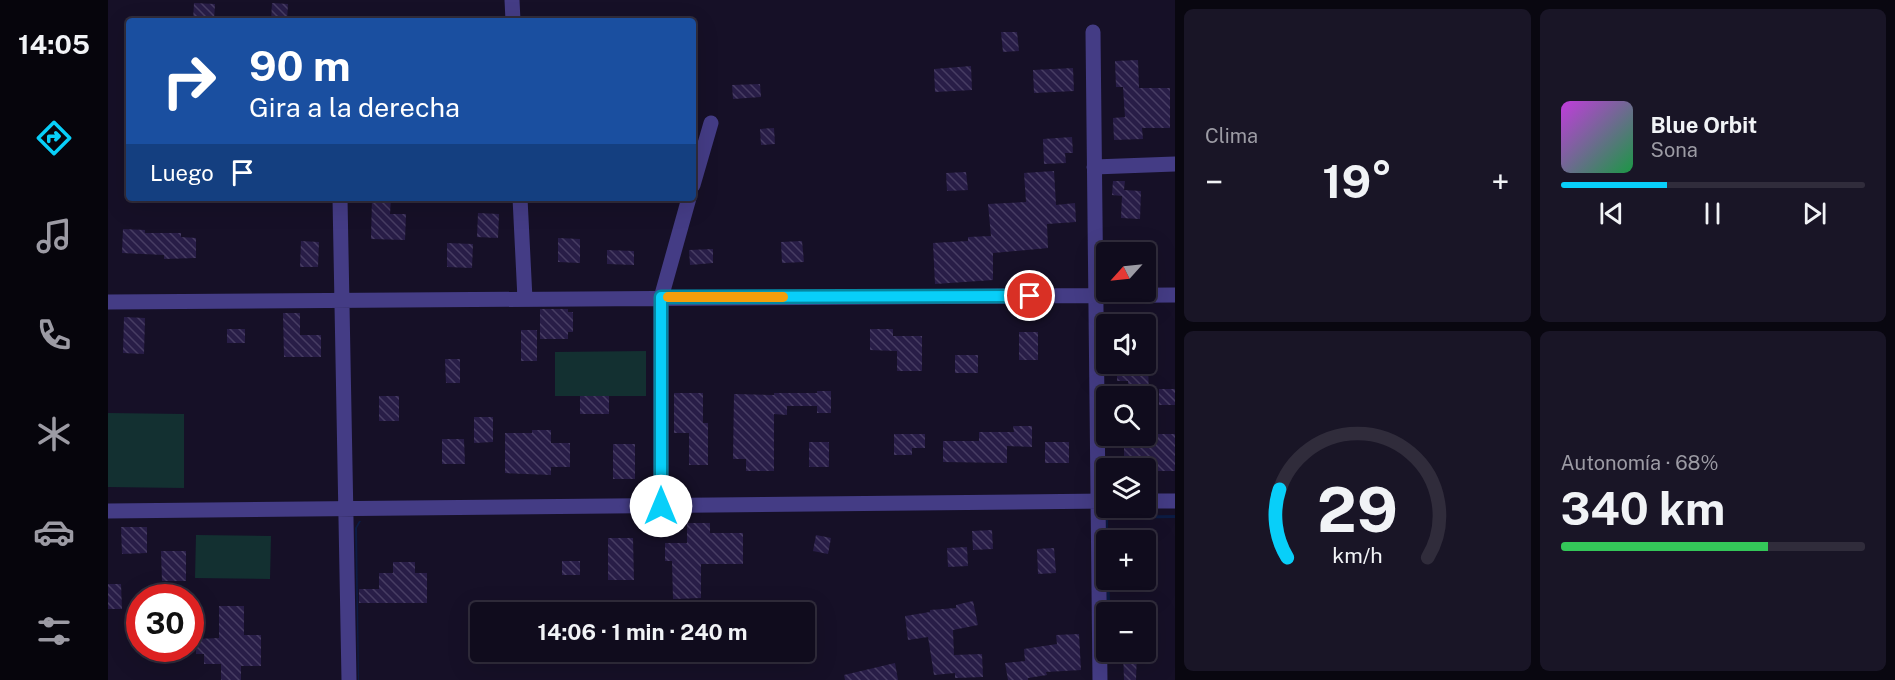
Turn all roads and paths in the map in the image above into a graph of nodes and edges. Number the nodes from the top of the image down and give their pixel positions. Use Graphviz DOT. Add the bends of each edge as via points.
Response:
graph roads {
  1 [pos="512,0"];
  2 [pos="513,18"];
  3 [pos="1093,32"];
  4 [pos="711,123"];
  5 [pos="1175,164"];
  6 [pos="1094,167"];
  7 [pos="696,175"];
  8 [pos="340,201"];
  9 [pos="520,201"];
  10 [pos="688,201"];
  11 [pos="1175,295"];
  12 [pos="1095,296"];
  13 [pos="661,297"];
  14 [pos="525,299"];
  15 [pos="342,301"];
  16 [pos="108,302"];
  17 [pos="1101,458"];
  18 [pos="1096,501"];
  19 [pos="1156,501"];
  20 [pos="1175,501"];
  21 [pos="661,506"];
  22 [pos="346,509"];
  23 [pos="108,511"];
  24 [pos="1102,518"];
  25 [pos="349,680"];
  26 [pos="1100,680"];
  1 -- 2 [label="street"];
  3 -- 6 [label="street"];
  4 -- 7 [label="street"];
  5 -- 6 [label="street"];
  6 -- 12 [label="street"];
  8 -- 15 [label="street"];
  9 -- 14 [label="street"];
  10 -- 13 [label="street"];
  11 -- 12 [label="street"];
  12 -- 13 [label="street"];
  12 -- 17 [label="street"];
  13 -- 14 [label="street"];
  13 -- 21 [label="street"];
  14 -- 15 [label="street"];
  15 -- 16 [label="street"];
  15 -- 22 [label="street"];
  18 -- 21 [label="street"];
  19 -- 20 [label="street"];
  21 -- 22 [label="street"];
  22 -- 23 [label="street"];
  22 -- 25 [label="street"];
  24 -- 26 [label="street"];
}
